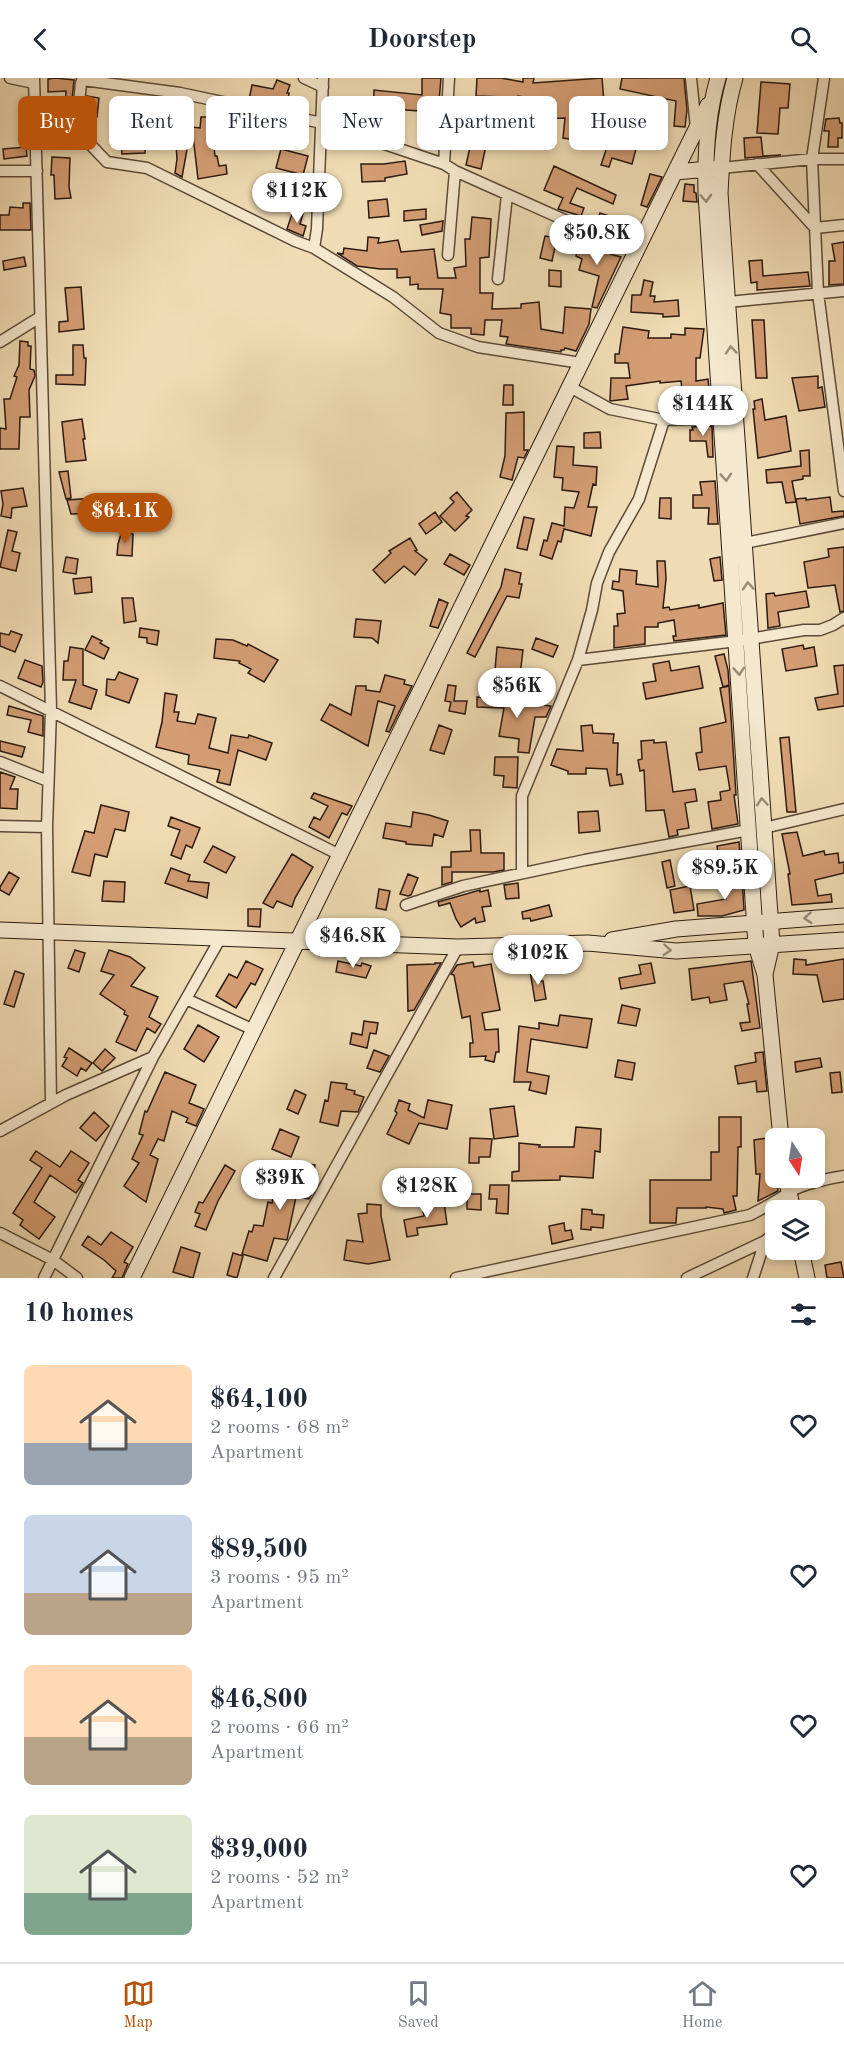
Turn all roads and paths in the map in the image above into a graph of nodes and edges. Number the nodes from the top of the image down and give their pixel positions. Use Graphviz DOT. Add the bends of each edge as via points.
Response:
graph roads {
  1 [pos="10,78"];
  2 [pos="304,78"];
  3 [pos="449,78"];
  4 [pos="691,78"];
  5 [pos="735,78"];
  6 [pos="824,78"];
  7 [pos="83,79"];
  8 [pos="34,81"];
  9 [pos="323,83"];
  10 [pos="716,85"];
  11 [pos="35,96"];
  12 [pos="79,96"];
  13 [pos="321,123"];
  14 [pos="696,128"];
  15 [pos="321,144"];
  16 [pos="36,150"];
  17 [pos="96,150"];
  18 [pos="402,150"];
  19 [pos="812,159"];
  20 [pos="844,159"];
  21 [pos="444,164"];
  22 [pos="757,164"];
  23 [pos="721,168"];
  24 [pos="705,170"];
  25 [pos="0,171"];
  26 [pos="37,171"];
  27 [pos="455,171"];
  28 [pos="675,172"];
  29 [pos="507,195"];
  30 [pos="844,225"];
  31 [pos="815,228"];
  32 [pos="314,248"];
  33 [pos="636,252"];
  34 [pos="448,255"];
  35 [pos="498,279"];
  36 [pos="844,291"];
  37 [pos="818,293"];
  38 [pos="728,302"];
  39 [pos="40,317"];
  40 [pos="0,342"];
  41 [pos="581,363"];
  42 [pos="570,387"];
  43 [pos="722,418"];
  44 [pos="664,420"];
  45 [pos="841,444"];
  46 [pos="844,492"];
  47 [pos="844,523"];
  48 [pos="745,543"];
  49 [pos="844,618"];
  50 [pos="744,640"];
  51 [pos="578,660"];
  52 [pos="0,686"];
  53 [pos="51,710"];
  54 [pos="0,762"];
  55 [pos="48,781"];
  56 [pos="844,809"];
  57 [pos="0,826"];
  58 [pos="46,826"];
  59 [pos="757,829"];
  60 [pos="340,855"];
  61 [pos="522,873"];
  62 [pos="406,905"];
  63 [pos="844,916"];
  64 [pos="771,921"];
  65 [pos="755,922"];
  66 [pos="0,930"];
  67 [pos="49,932"];
  68 [pos="220,939"];
  69 [pos="844,940"];
  70 [pos="296,941"];
  71 [pos="588,943"];
  72 [pos="772,944"];
  73 [pos="756,945"];
  74 [pos="458,947"];
  75 [pos="765,975"];
  76 [pos="186,999"];
  77 [pos="254,1030"];
  78 [pos="153,1057"];
  79 [pos="51,1103"];
  80 [pos="780,1128"];
  81 [pos="0,1131"];
  82 [pos="844,1176"];
  83 [pos="825,1181"];
  84 [pos="786,1188"];
  85 [pos="0,1233"];
  86 [pos="765,1241"];
  87 [pos="53,1260"];
  88 [pos="803,1260"];
  89 [pos="44,1278"];
  90 [pos="78,1278"];
  91 [pos="132,1278"];
  92 [pos="274,1278"];
  93 [pos="456,1278"];
  94 [pos="687,1278"];
  95 [pos="753,1278"];
  96 [pos="807,1278"];
  1 -- 8 [label="street"];
  2 -- 9 [label="street"];
  3 -- 21 [label="street"];
  4 -- 14 [label="street"];
  5 -- 23 [label="main road" via="723,132"];
  6 -- 19 [label="street"];
  7 -- 12 [label="street"];
  7 -- 13 [label="street" via="180,93"];
  8 -- 11 [label="street"];
  10 -- 14 [label="main road"];
  10 -- 24 [label="main road"];
  14 -- 28 [label="main road"];
  15 -- 32 [label="street"];
  16 -- 26 [label="street"];
  17 -- 32 [label="street" via="107,162 147,168"];
  18 -- 21 [label="street"];
  19 -- 20 [label="street"];
  19 -- 22 [label="street"];
  19 -- 31 [label="street"];
  21 -- 27 [label="street"];
  22 -- 23 [label="street"];
  22 -- 31 [label="street"];
  23 -- 24 [label="main road"];
  23 -- 38 [label="main road"];
  24 -- 28 [label="main road"];
  24 -- 43 [label="main road, one-way"];
  25 -- 26 [label="street"];
  26 -- 39 [label="street"];
  27 -- 29 [label="street"];
  27 -- 34 [label="street"];
  28 -- 33 [label="main road"];
  29 -- 33 [label="street"];
  29 -- 35 [label="street"];
  30 -- 31 [label="street"];
  31 -- 37 [label="street"];
  32 -- 41 [label="street" via="393,297 439,333 478,347"];
  33 -- 41 [label="main road"];
  36 -- 37 [label="street"];
  37 -- 38 [label="street"];
  37 -- 45 [label="street"];
  48 -- 38 [label="main road, one-way"];
  39 -- 40 [label="street"];
  39 -- 53 [label="street"];
  41 -- 42 [label="main road"];
  42 -- 44 [label="street" via="610,409"];
  42 -- 60 [label="main road"];
  43 -- 44 [label="street"];
  43 -- 50 [label="main road, one-way"];
  44 -- 51 [label="street" via="639,499 609,552 597,583"];
  45 -- 46 [label="street"];
  47 -- 48 [label="street"];
  50 -- 48 [label="main road, one-way"];
  49 -- 50 [label="street" via="820,630"];
  50 -- 51 [label="street"];
  50 -- 59 [label="main road"];
  51 -- 61 [label="street" via="522,796"];
  52 -- 53 [label="street"];
  53 -- 55 [label="street"];
  53 -- 60 [label="street"];
  54 -- 55 [label="street"];
  55 -- 58 [label="street"];
  56 -- 59 [label="street"];
  57 -- 58 [label="street"];
  58 -- 67 [label="street"];
  59 -- 61 [label="street"];
  59 -- 64 [label="main road"];
  59 -- 65 [label="main road"];
  60 -- 70 [label="main road"];
  61 -- 62 [label="street" via="463,886"];
  63 -- 64 [label="main road, one-way"];
  64 -- 65 [label="main road"];
  64 -- 72 [label="main road"];
  65 -- 71 [label="main road"];
  65 -- 73 [label="main road"];
  66 -- 67 [label="main road"];
  67 -- 68 [label="main road"];
  67 -- 79 [label="street"];
  68 -- 70 [label="main road"];
  68 -- 76 [label="street"];
  69 -- 72 [label="main road"];
  70 -- 74 [label="main road"];
  70 -- 77 [label="main road"];
  71 -- 73 [label="main road, one-way" via="676,951"];
  71 -- 74 [label="main road"];
  72 -- 73 [label="main road"];
  72 -- 75 [label="main road"];
  73 -- 75 [label="main road"];
  74 -- 92 [label="street"];
  75 -- 80 [label="main road"];
  76 -- 77 [label="street"];
  76 -- 78 [label="street"];
  77 -- 91 [label="main road"];
  78 -- 79 [label="street"];
  78 -- 87 [label="street"];
  79 -- 81 [label="street"];
  82 -- 83 [label="street"];
  84 -- 93 [label="street" via="783,1198 750,1215"];
  85 -- 87 [label="street"];
  86 -- 94 [label="street"];
  86 -- 95 [label="street"];
  87 -- 89 [label="street"];
  87 -- 90 [label="street"];
  88 -- 96 [label="main road"];
}
